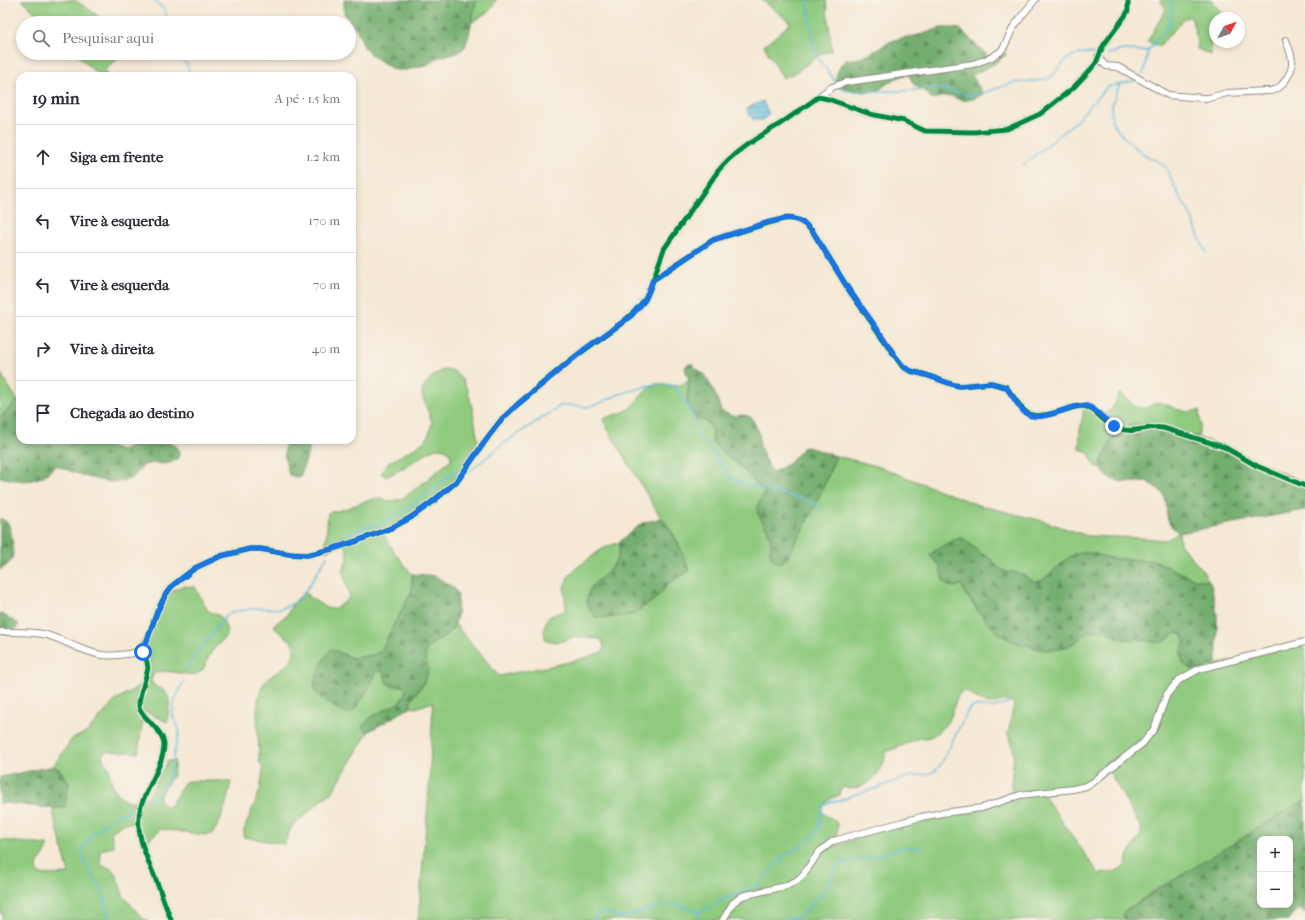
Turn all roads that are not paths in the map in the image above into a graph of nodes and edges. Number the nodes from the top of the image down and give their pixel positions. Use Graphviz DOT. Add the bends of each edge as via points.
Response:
graph roads {
  1 [pos="1035,0"];
  2 [pos="1128,0"];
  3 [pos="1286,40"];
  4 [pos="1098,56"];
  5 [pos="818,97"];
  6 [pos="653,280"];
  7 [pos="1305,486"];
  8 [pos="0,632"];
  9 [pos="1305,642"];
  10 [pos="143,652"];
  11 [pos="171,920"];
  12 [pos="723,920"];
  1 -- 5 [label="street" via="1002,49 990,58 973,64 847,82 832,87"];
  2 -- 4 [label="street" via="1126,16 1102,46"];
  3 -- 4 [label="street" via="1292,66 1278,88 1273,91 1227,93 1203,98 1168,95 1118,67 1106,66"];
  4 -- 5 [label="street" via="1087,74 1049,108 1007,129 974,132 925,130 904,121 870,114"];
  5 -- 6 [label="street" via="742,148 722,166 664,249"];
  6 -- 7 [label="street" via="713,240 782,219 798,220 813,232 849,290 902,366 911,371 960,386 991,383 1001,385 1006,387 1024,412 1032,416 1082,406 1093,409 1105,421 1121,429 1133,431 1163,428 1219,445 1257,466"];
  6 -- 10 [label="street" via="645,300 631,316 582,351 518,404 502,419 458,480 431,503 391,528 332,549 307,555 250,549 221,556 195,568 166,594"];
  8 -- 10 [label="street" via="46,635 102,655"];
  9 -- 12 [label="street" via="1199,669 1186,676 1167,694 1154,729 1143,744 1086,786 1020,795 982,808 921,817 833,841 819,852 796,881 742,896 733,904"];
  10 -- 11 [label="street" via="148,668 138,707 164,742 155,776 141,805 138,820 146,855"];
}
